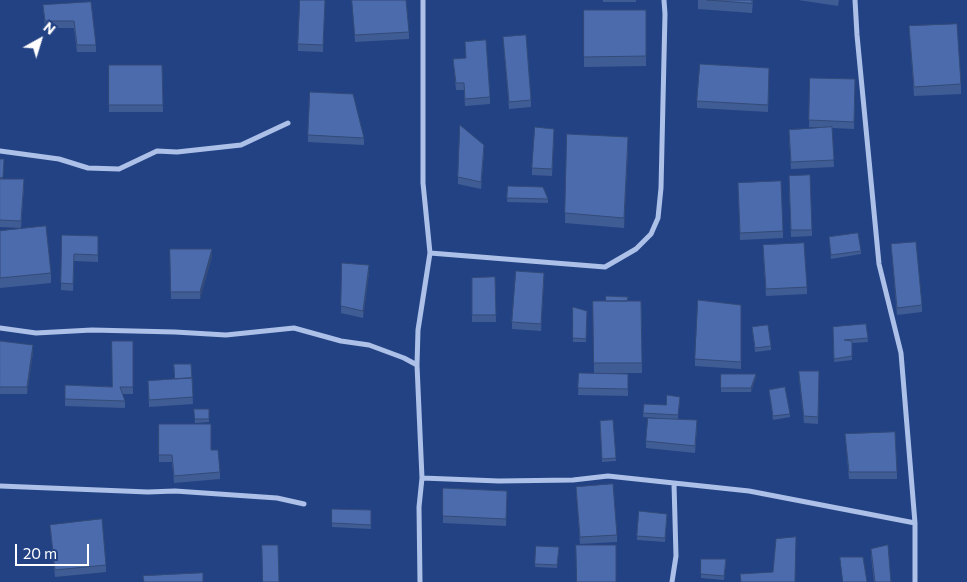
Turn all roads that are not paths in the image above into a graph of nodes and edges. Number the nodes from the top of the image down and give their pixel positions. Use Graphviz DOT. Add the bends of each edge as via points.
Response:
graph roads {
  1 [pos="423,0"];
  2 [pos="664,0"];
  3 [pos="855,0"];
  4 [pos="288,122"];
  5 [pos="0,151"];
  6 [pos="430,253"];
  7 [pos="0,328"];
  8 [pos="417,365"];
  9 [pos="422,478"];
  10 [pos="674,484"];
  11 [pos="0,486"];
  12 [pos="304,504"];
  13 [pos="915,523"];
  14 [pos="420,582"];
  15 [pos="672,582"];
  16 [pos="915,582"];
  1 -- 6 [label="street" via="423,183"];
  2 -- 6 [label="street" via="662,188 658,218 651,234 636,249 605,267"];
  3 -- 13 [label="street" via="879,264 901,353"];
  4 -- 5 [label="street" via="241,145 157,152 118,169 88,168 59,158"];
  6 -- 8 [label="street" via="418,330"];
  7 -- 8 [label="street" via="36,333 92,330 226,335 294,328 369,345"];
  8 -- 9 [label="street"];
  9 -- 10 [label="street" via="564,480 608,476"];
  9 -- 14 [label="street"];
  10 -- 13 [label="street" via="749,491"];
  10 -- 15 [label="street" via="676,556"];
  11 -- 12 [label="street" via="175,491 277,498"];
  13 -- 16 [label="street"];
}
